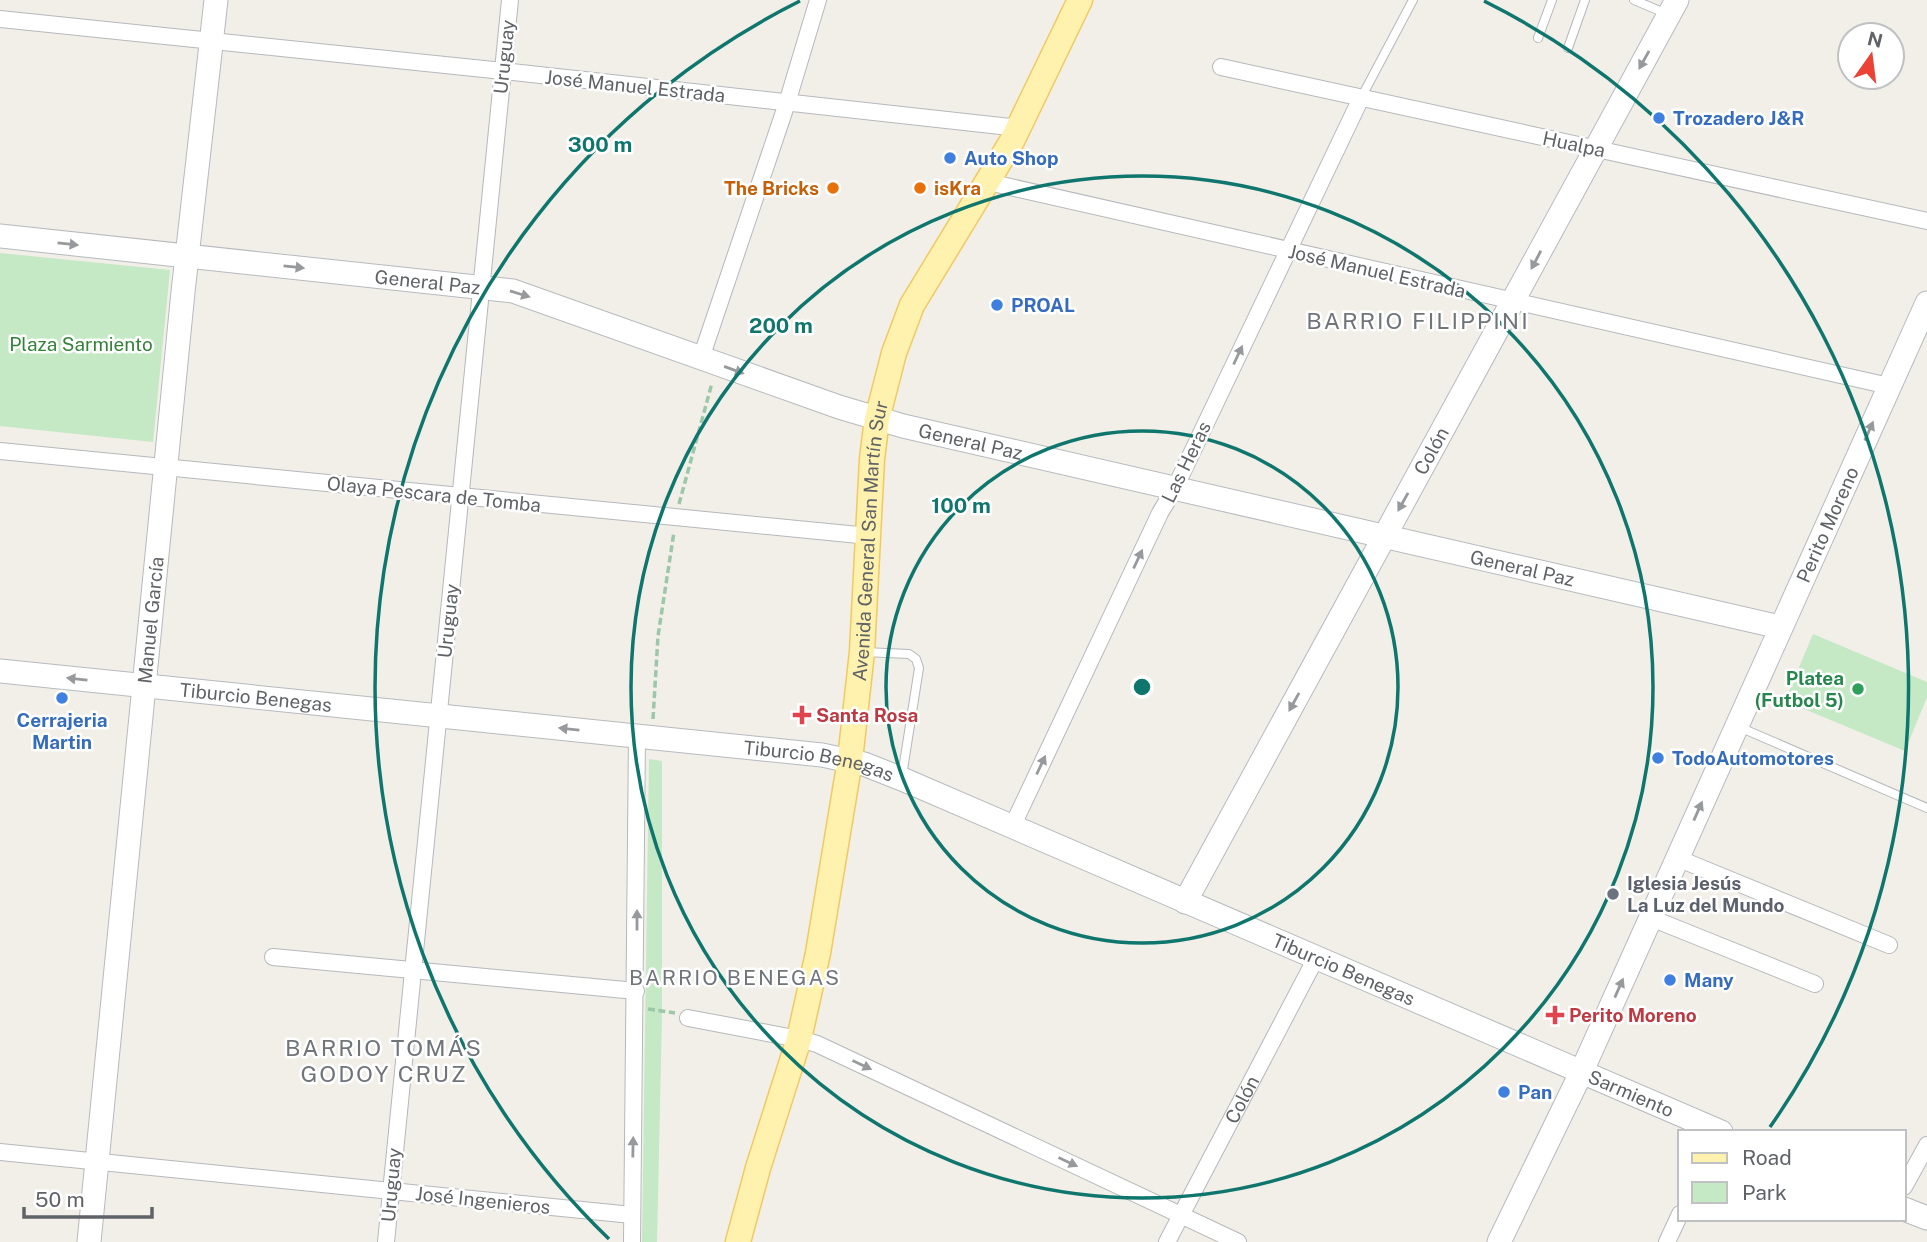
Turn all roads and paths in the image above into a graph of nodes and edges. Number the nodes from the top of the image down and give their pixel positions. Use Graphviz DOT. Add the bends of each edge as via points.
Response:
graph roads {
  1 [pos="216,0"];
  2 [pos="510,0"];
  3 [pos="818,0"];
  4 [pos="1080,0"];
  5 [pos="1413,0"];
  6 [pos="1552,0"];
  7 [pos="1585,0"];
  8 [pos="1634,0"];
  9 [pos="1673,7"];
  10 [pos="0,19"];
  11 [pos="1538,38"];
  12 [pos="211,41"];
  13 [pos="1568,48"];
  14 [pos="1221,67"];
  15 [pos="503,71"];
  16 [pos="1361,98"];
  17 [pos="787,103"];
  18 [pos="1019,128"];
  19 [pos="1596,149"];
  20 [pos="988,183"];
  21 [pos="1927,221"];
  22 [pos="0,236"];
  23 [pos="1287,250"];
  24 [pos="186,256"];
  25 [pos="480,286"];
  26 [pos="1513,301"];
  27 [pos="1926,308"];
  28 [pos="701,358"];
  29 [pos="1889,386"];
  30 [pos="877,419"];
  31 [pos="0,451"];
  32 [pos="166,467"];
  33 [pos="1175,488"];
  34 [pos="460,496"];
  35 [pos="869,536"];
  36 [pos="1384,537"];
  37 [pos="1780,627"];
  38 [pos="862,652"];
  39 [pos="0,671"];
  40 [pos="144,685"];
  41 [pos="438,715"];
  42 [pos="1736,725"];
  43 [pos="637,736"];
  44 [pos="850,760"];
  45 [pos="902,779"];
  46 [pos="1927,808"];
  47 [pos="1012,827"];
  48 [pos="1677,858"];
  49 [pos="1185,902"];
  50 [pos="1651,918"];
  51 [pos="1889,945"];
  52 [pos="273,957"];
  53 [pos="1316,958"];
  54 [pos="412,970"];
  55 [pos="1815,984"];
  56 [pos="636,991"];
  57 [pos="649,1010"];
  58 [pos="688,1018"];
  59 [pos="799,1039"];
  60 [pos="1581,1073"];
  61 [pos="1716,1130"];
  62 [pos="1927,1144"];
  63 [pos="0,1152"];
  64 [pos="96,1162"];
  65 [pos="1906,1183"];
  66 [pos="391,1190"];
  67 [pos="1906,1210"];
  68 [pos="632,1215"];
  69 [pos="1181,1215"];
  70 [pos="1678,1218"];
  71 [pos="1927,1218"];
  72 [pos="89,1242"];
  73 [pos="386,1242"];
  74 [pos="632,1242"];
  75 [pos="738,1242"];
  76 [pos="1167,1242"];
  77 [pos="1238,1242"];
  78 [pos="1499,1242"];
  79 [pos="1667,1242"];
  1 -- 12 [label="street, Manuel García"];
  2 -- 15 [label="street, Uruguay"];
  3 -- 17 [label="street"];
  4 -- 18 [label="main road, Avenida General San Martín Sur"];
  5 -- 16 [label="lane"];
  6 -- 11 [label="lane"];
  7 -- 13 [label="lane"];
  8 -- 9 [label="lane"];
  9 -- 19 [label="street, Colón, one-way"];
  10 -- 12 [label="street, José Manuel Estrada"];
  12 -- 15 [label="street, José Manuel Estrada"];
  12 -- 24 [label="street, Manuel García"];
  14 -- 16 [label="street, Hualpa"];
  15 -- 17 [label="street, José Manuel Estrada"];
  15 -- 25 [label="street, Uruguay"];
  16 -- 19 [label="street, Hualpa"];
  16 -- 23 [label="street, Las Heras"];
  17 -- 18 [label="street, José Manuel Estrada"];
  17 -- 28 [label="street"];
  18 -- 20 [label="main road, Avenida General San Martín Sur"];
  19 -- 21 [label="street, Hualpa"];
  19 -- 26 [label="street, Colón, one-way"];
  20 -- 23 [label="street, José Manuel Estrada"];
  20 -- 30 [label="main road, Avenida General San Martín Sur" via="912,305"];
  22 -- 24 [label="street, General Paz, one-way"];
  23 -- 26 [label="street, José Manuel Estrada"];
  33 -- 23 [label="street, Las Heras, one-way"];
  24 -- 25 [label="street, General Paz, one-way"];
  24 -- 32 [label="street, Manuel García"];
  25 -- 28 [label="street, General Paz, one-way" via="513,291"];
  25 -- 34 [label="street, Uruguay"];
  26 -- 29 [label="street, José Manuel Estrada"];
  26 -- 36 [label="street, Colón, one-way"];
  27 -- 29 [label="street, Perito Moreno"];
  28 -- 30 [label="street, General Paz, one-way"];
  37 -- 29 [label="street, Perito Moreno, one-way"];
  30 -- 33 [label="street, General Paz"];
  30 -- 35 [label="main road, Avenida General San Martín Sur"];
  31 -- 32 [label="street, Olaya Pescara de Tomba"];
  32 -- 34 [label="street, Olaya Pescara de Tomba"];
  32 -- 40 [label="street, Manuel García"];
  33 -- 36 [label="street, General Paz"];
  47 -- 33 [label="street, Las Heras, one-way"];
  34 -- 35 [label="street, Olaya Pescara de Tomba"];
  34 -- 41 [label="street, Uruguay"];
  35 -- 38 [label="main road, Avenida General San Martín Sur"];
  36 -- 37 [label="street, General Paz"];
  36 -- 49 [label="street, Colón, one-way"];
  37 -- 42 [label="street, Perito Moreno"];
  38 -- 44 [label="main road, Avenida General San Martín Sur"];
  38 -- 45 [label="lane" via="909,654 919,668"];
  40 -- 39 [label="street, Tiburcio Benegas, one-way"];
  40 -- 41 [label="street, Tiburcio Benegas"];
  40 -- 64 [label="street, Manuel García"];
  43 -- 41 [label="street, Tiburcio Benegas, one-way"];
  41 -- 54 [label="street, Uruguay"];
  42 -- 46 [label="lane"];
  48 -- 42 [label="street, Perito Moreno, one-way"];
  43 -- 44 [label="street, Tiburcio Benegas"];
  56 -- 43 [label="street, one-way"];
  44 -- 45 [label="street, Tiburcio Benegas"];
  44 -- 59 [label="main road, Avenida General San Martín Sur"];
  45 -- 47 [label="street, Tiburcio Benegas"];
  47 -- 49 [label="street, Tiburcio Benegas"];
  48 -- 50 [label="street, Perito Moreno"];
  48 -- 51 [label="street"];
  49 -- 53 [label="street, Tiburcio Benegas"];
  50 -- 55 [label="street"];
  60 -- 50 [label="street, Perito Moreno, one-way"];
  52 -- 54 [label="street"];
  53 -- 60 [label="street, Tiburcio Benegas"];
  53 -- 69 [label="street, Colón"];
  54 -- 56 [label="street"];
  54 -- 66 [label="street, Uruguay"];
  68 -- 56 [label="street, one-way"];
  57 -- 58 [label="path"];
  58 -- 59 [label="street"];
  59 -- 69 [label="street, one-way" via="836,1052"];
  59 -- 75 [label="main road, Avenida General San Martín Sur"];
  60 -- 61 [label="street, Sarmiento"];
  60 -- 78 [label="street, Perito Moreno"];
  62 -- 65 [label="street"];
  63 -- 64 [label="street, José Ingenieros"];
  64 -- 66 [label="street, José Ingenieros"];
  64 -- 72 [label="street, Manuel García"];
  66 -- 68 [label="street, José Ingenieros"];
  66 -- 73 [label="street, Uruguay"];
  67 -- 71 [label="street"];
  68 -- 74 [label="street"];
  69 -- 76 [label="street, Colón"];
  69 -- 77 [label="street"];
  70 -- 79 [label="street"];
}
